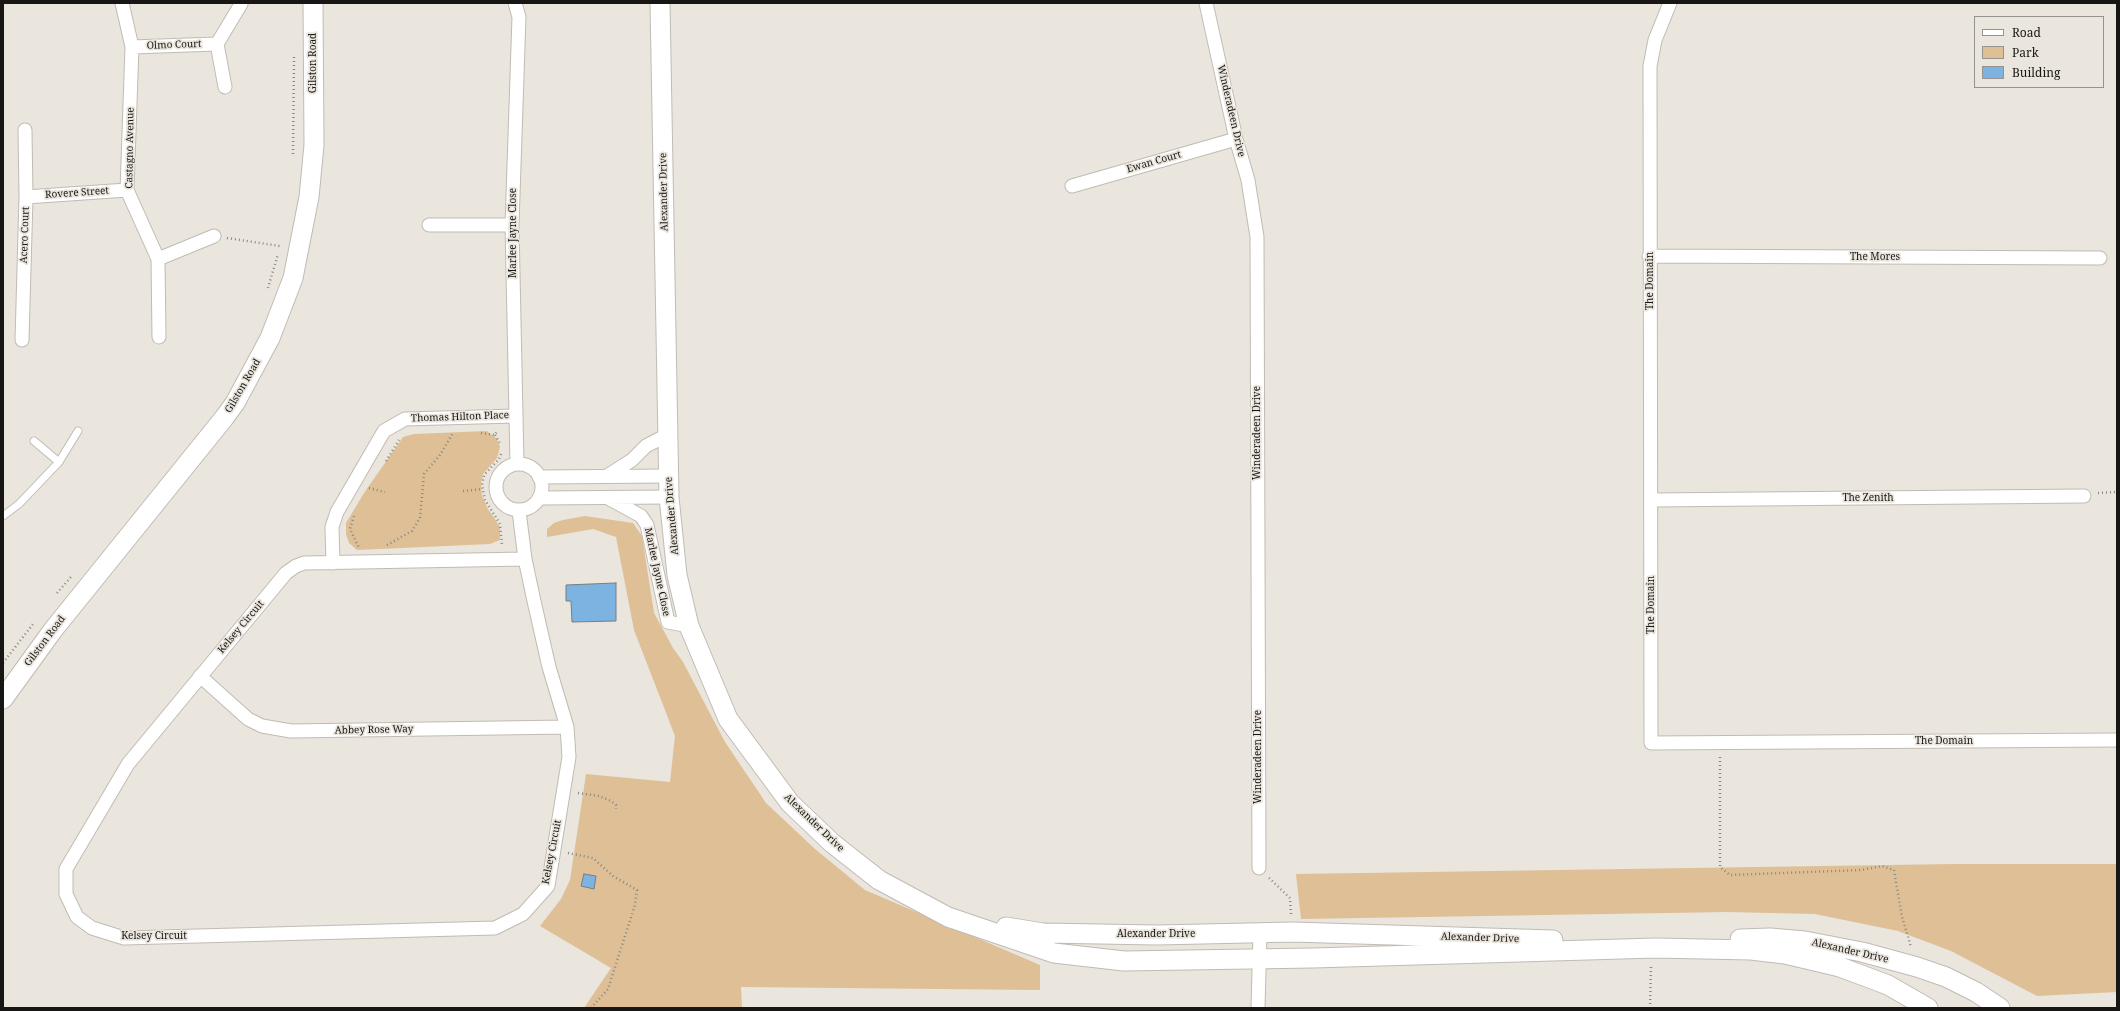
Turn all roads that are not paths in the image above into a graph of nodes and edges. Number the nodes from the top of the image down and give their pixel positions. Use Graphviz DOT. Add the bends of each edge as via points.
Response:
graph roads {
  1 [pos="122,3"];
  2 [pos="313,3"];
  3 [pos="515,3"];
  4 [pos="660,3"];
  5 [pos="1206,3"];
  6 [pos="1670,3"];
  7 [pos="241,4"];
  8 [pos="217,44"];
  9 [pos="132,47"];
  10 [pos="225,87"];
  11 [pos="25,130"];
  12 [pos="1236,139"];
  13 [pos="1072,186"];
  14 [pos="127,190"];
  15 [pos="26,197"];
  16 [pos="429,225"];
  17 [pos="512,225"];
  18 [pos="214,236"];
  19 [pos="1649,256"];
  20 [pos="2100,258"];
  21 [pos="158,260"];
  22 [pos="159,337"];
  23 [pos="22,340"];
  24 [pos="511,416"];
  25 [pos="78,431"];
  26 [pos="669,434"];
  27 [pos="34,441"];
  28 [pos="59,462"];
  29 [pos="517,464"];
  30 [pos="540,476"];
  31 [pos="607,476"];
  32 [pos="669,476"];
  33 [pos="2084,496"];
  34 [pos="669,497"];
  35 [pos="540,498"];
  36 [pos="608,498"];
  37 [pos="1651,500"];
  38 [pos="519,511"];
  39 [pos="3,516"];
  40 [pos="525,559"];
  41 [pos="333,563"];
  42 [pos="689,626"];
  43 [pos="200,676"];
  44 [pos="3,699"];
  45 [pos="567,727"];
  46 [pos="2117,740"];
  47 [pos="1259,868"];
  48 [pos="948,917"];
  49 [pos="1260,933"];
  50 [pos="1260,959"];
  51 [pos="1258,1008"];
  52 [pos="1928,1008"];
  53 [pos="2000,1008"];
  1 -- 9 [label="street, Castagno Avenue"];
  2 -- 44 [label="main road, Gilston Road" via="314,145 309,197 292,278 270,338 235,403 224,418 52,630"];
  3 -- 17 [label="street, Marlee Jayne Close" via="519,17"];
  4 -- 26 [label="main road, Alexander Drive"];
  5 -- 12 [label="street, Winderadeen Drive"];
  6 -- 19 [label="street, The Domain" via="1655,40 1650,66"];
  7 -- 8 [label="street"];
  8 -- 9 [label="street, Olmo Court"];
  8 -- 10 [label="street"];
  9 -- 14 [label="street, Castagno Avenue"];
  11 -- 15 [label="street, Acero Court"];
  12 -- 13 [label="street, Ewan Court"];
  12 -- 47 [label="street, Winderadeen Drive" via="1248,180 1257,237"];
  14 -- 15 [label="street, Rovere Street"];
  14 -- 21 [label="street, Castagno Avenue"];
  15 -- 23 [label="street, Acero Court"];
  16 -- 17 [label="street"];
  17 -- 24 [label="street, Marlee Jayne Close"];
  18 -- 21 [label="street"];
  19 -- 20 [label="street, The Mores"];
  19 -- 37 [label="street, The Domain"];
  21 -- 22 [label="street, Castagno Avenue"];
  24 -- 29 [label="street, Marlee Jayne Close"];
  24 -- 41 [label="street, Thomas Hilton Place" via="404,419 384,431 337,512 332,527"];
  25 -- 28 [label="lane"];
  26 -- 31 [label="street" via="646,446 632,460"];
  26 -- 32 [label="main road, Alexander Drive"];
  27 -- 28 [label="lane"];
  28 -- 39 [label="lane" via="19,504"];
  29 -- 30 [label="street" via="530,467"];
  29 -- 38 [label="street" via="507,467 501,473 496,481 496,489 503,504"];
  30 -- 31 [label="street"];
  30 -- 35 [label="street"];
  31 -- 32 [label="street"];
  32 -- 34 [label="main road, Alexander Drive"];
  33 -- 37 [label="street, The Zenith"];
  34 -- 36 [label="street, Marlee Jayne Close"];
  34 -- 42 [label="main road, Alexander Drive" via="677,575"];
  35 -- 36 [label="street, Marlee Jayne Close"];
  35 -- 38 [label="street" via="533,506"];
  36 -- 42 [label="street, Marlee Jayne Close" via="641,516 647,525 668,622"];
  37 -- 46 [label="street, The Domain" via="1651,743"];
  38 -- 40 [label="street, Kelsey Circuit"];
  40 -- 41 [label="street, Kelsey Circuit"];
  40 -- 45 [label="street, Kelsey Circuit" via="549,667"];
  41 -- 43 [label="street, Kelsey Circuit" via="304,563 286,573"];
  42 -- 48 [label="main road, Alexander Drive" via="728,719 790,803 832,843 880,880"];
  43 -- 45 [label="street, Abbey Rose Way" via="248,719 262,726 290,731"];
  43 -- 45 [label="street, Kelsey Circuit" via="128,764 66,869 66,894 77,917 92,928 124,938 495,928 523,914 548,886 569,757"];
  48 -- 49 [label="main road, Alexander Drive" via="1043,933"];
  48 -- 50 [label="main road, Alexander Drive" via="1054,953 1124,961"];
  49 -- 50 [label="street"];
  49 -- 53 [label="main road, Alexander Drive" via="1558,940 1770,938 1833,945 1916,967 1946,977"];
  50 -- 51 [label="street"];
  50 -- 52 [label="main road, Alexander Drive" via="1656,948 1751,950 1785,954 1840,967 1888,985"];
}
